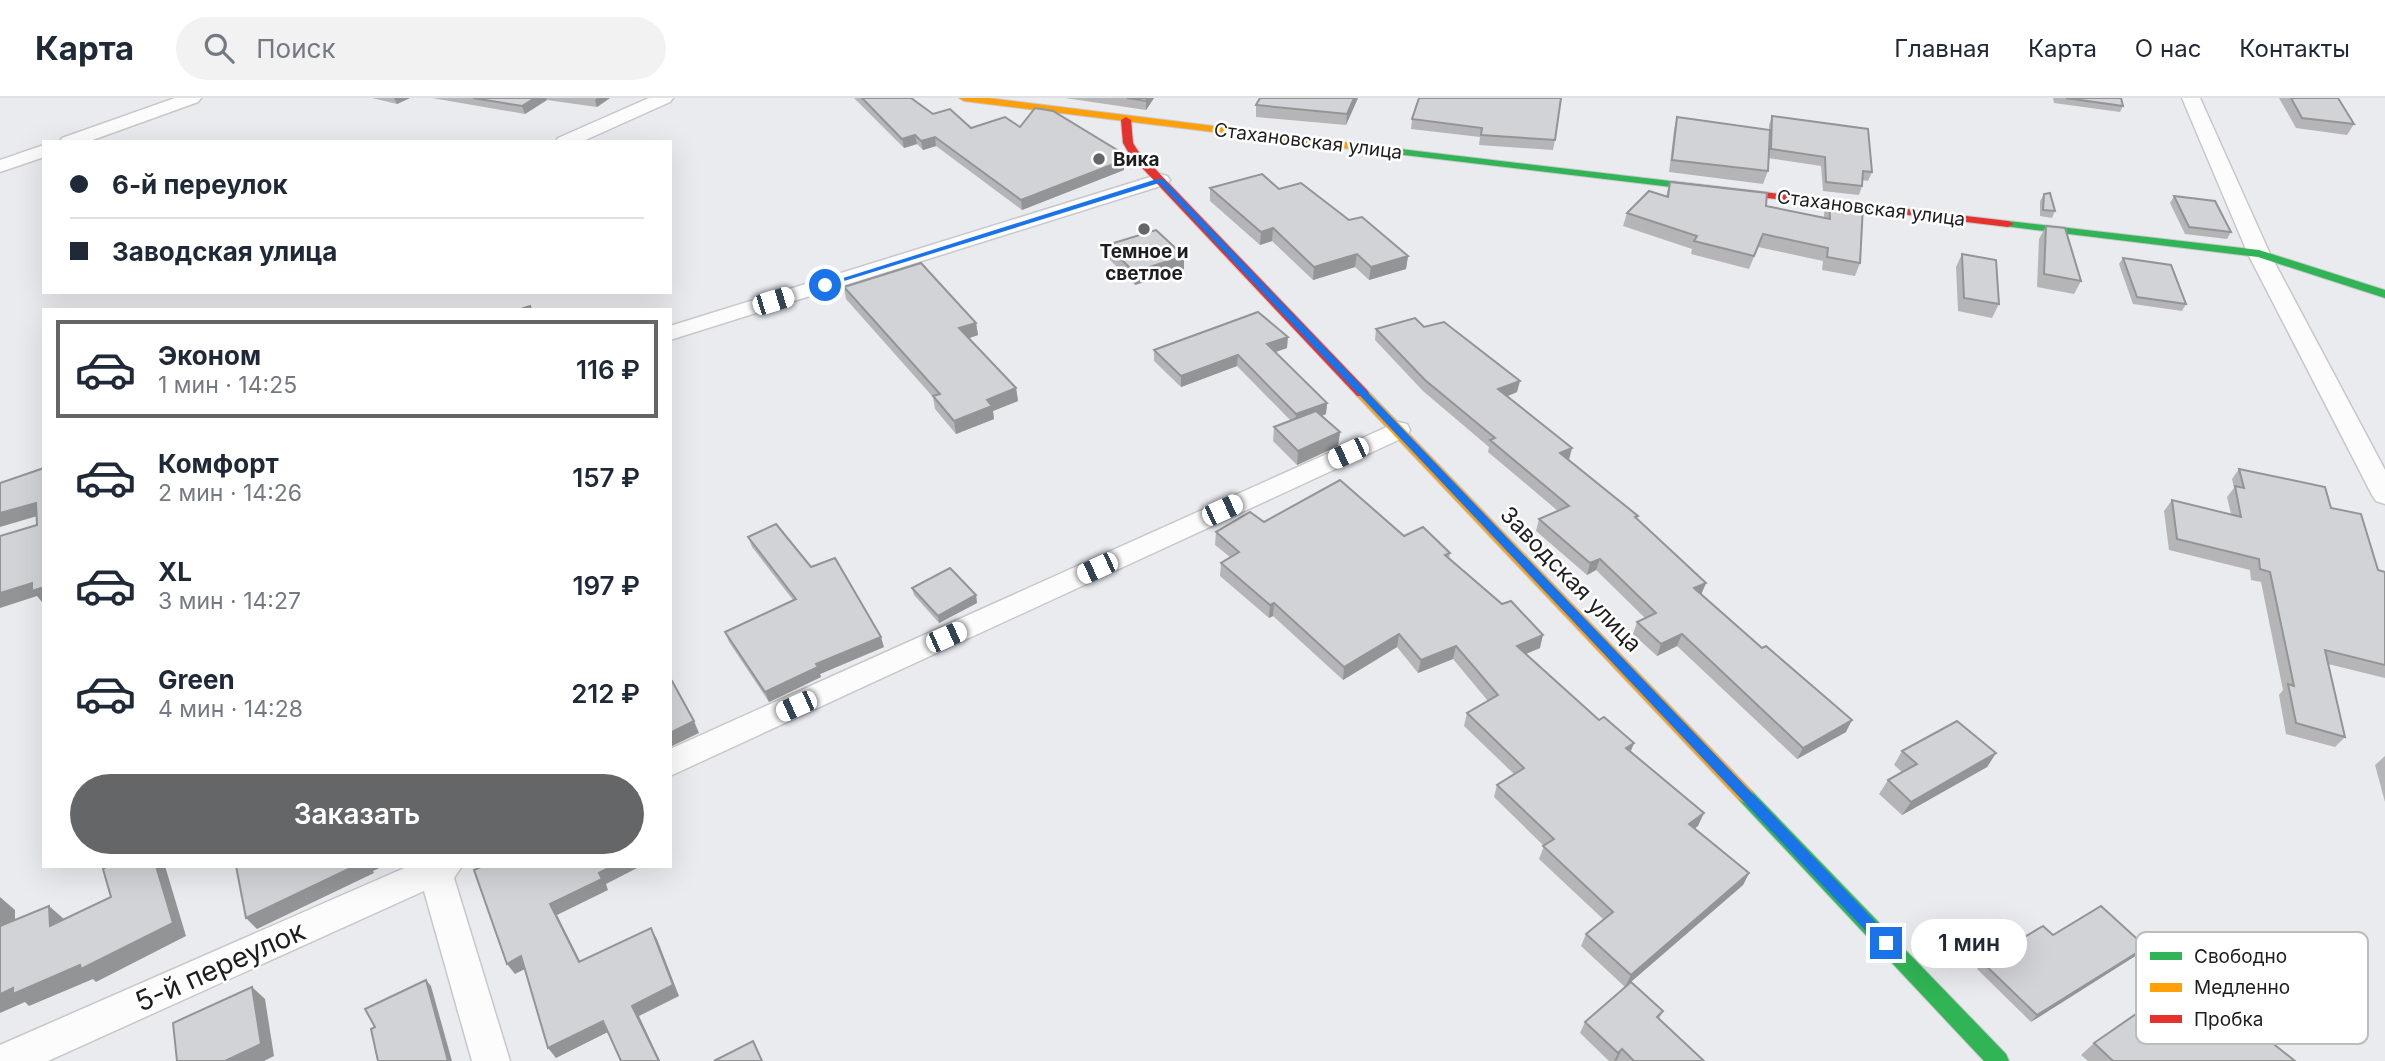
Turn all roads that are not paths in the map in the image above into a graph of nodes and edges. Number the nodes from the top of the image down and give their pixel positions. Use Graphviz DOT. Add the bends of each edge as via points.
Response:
graph roads {
  1 [pos="192,98"];
  2 [pos="664,98"];
  3 [pos="964,98"];
  4 [pos="2191,98"];
  5 [pos="1126,120"];
  6 [pos="75,140"];
  7 [pos="570,140"];
  8 [pos="42,152"];
  9 [pos="0,166"];
  10 [pos="1160,180"];
  11 [pos="2259,254"];
  12 [pos="2385,294"];
  13 [pos="672,332"];
  14 [pos="1398,430"];
  15 [pos="2385,495"];
  16 [pos="672,762"];
  17 [pos="440,869"];
  18 [pos="6,1061"];
  19 [pos="491,1061"];
  20 [pos="1998,1061"];
  1 -- 6 [label="street"];
  2 -- 7 [label="street"];
  3 -- 5 [label="street, Стахановская улица"];
  4 -- 11 [label="street"];
  5 -- 10 [label="street, Заводская улица" via="1128,143"];
  5 -- 11 [label="street, Стахановская улица"];
  8 -- 9 [label="street"];
  10 -- 13 [label="street"];
  10 -- 14 [label="street, Заводская улица"];
  11 -- 12 [label="street, Стахановская улица"];
  11 -- 15 [label="street"];
  14 -- 16 [label="street"];
  14 -- 20 [label="street, Заводская улица"];
  17 -- 18 [label="street, 5-й переулок"];
  17 -- 19 [label="street, 5-й переулок"];
}
